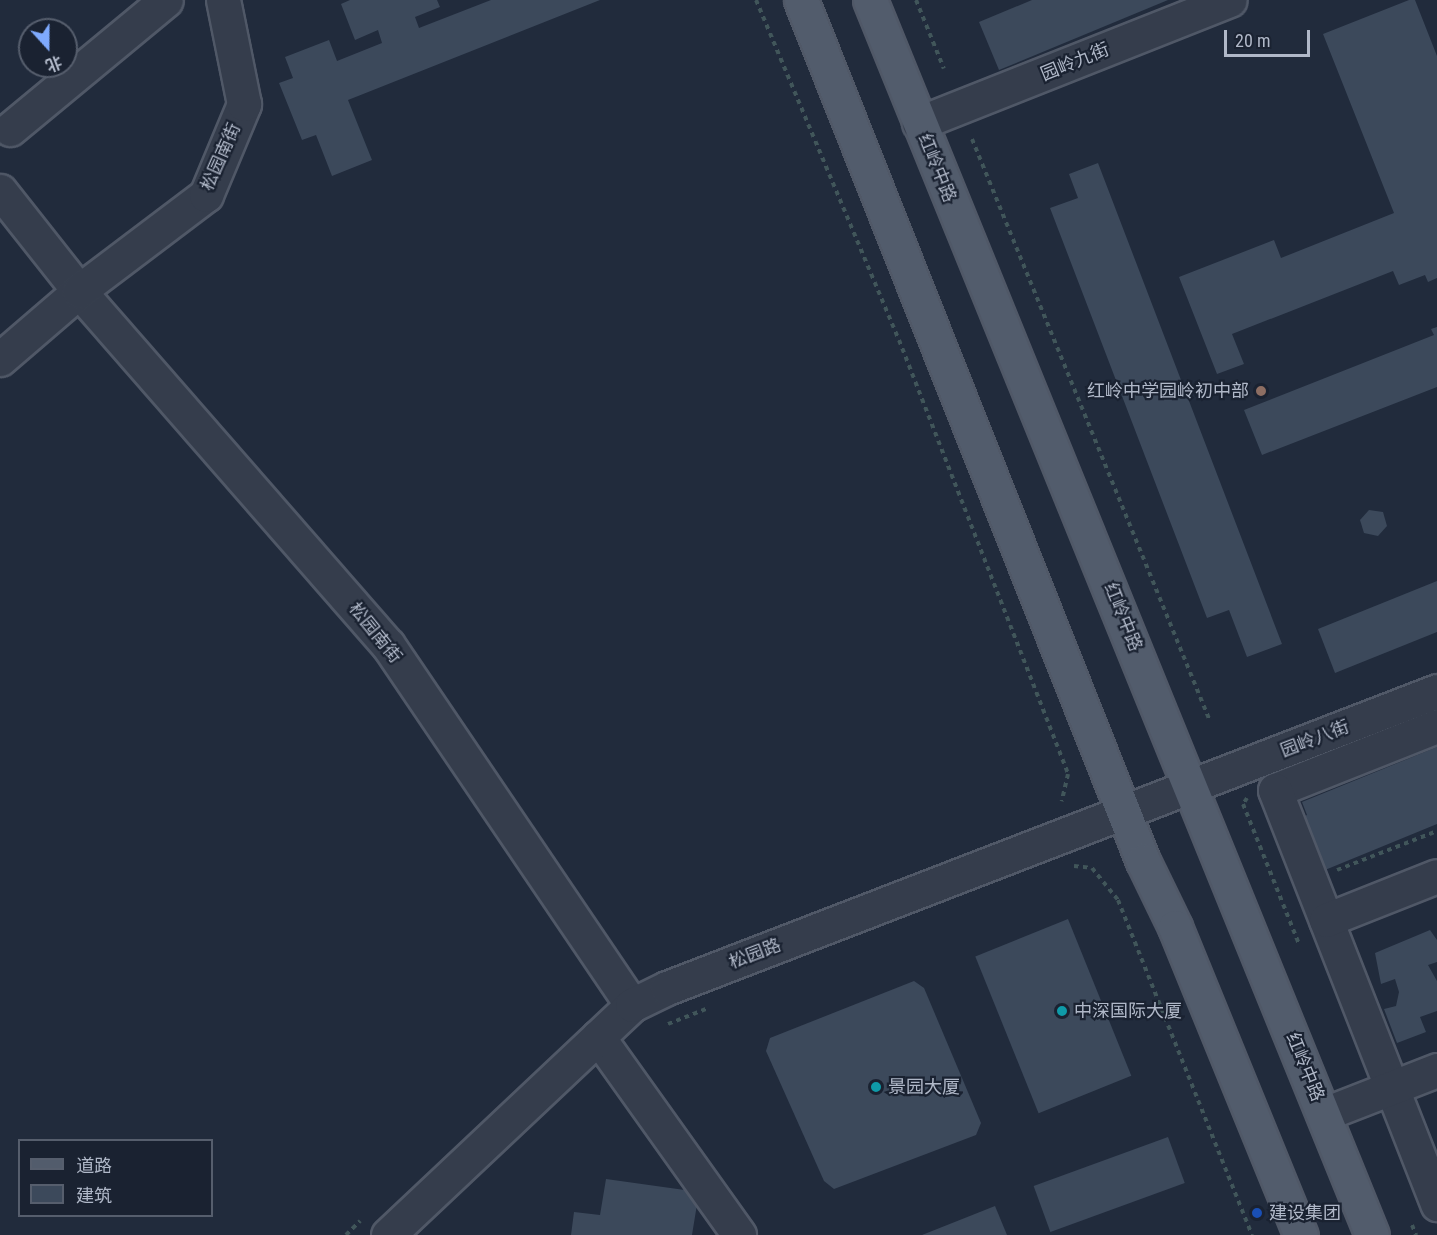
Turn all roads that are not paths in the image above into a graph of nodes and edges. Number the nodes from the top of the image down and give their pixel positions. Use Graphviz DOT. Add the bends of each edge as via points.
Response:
graph roads {
  1 [pos="166,0"];
  2 [pos="223,0"];
  3 [pos="801,0"];
  4 [pos="870,0"];
  5 [pos="1230,0"];
  6 [pos="919,123"];
  7 [pos="10,129"];
  8 [pos="0,190"];
  9 [pos="79,291"];
  10 [pos="0,360"];
  11 [pos="1437,691"];
  12 [pos="1437,726"];
  13 [pos="1192,786"];
  14 [pos="1125,813"];
  15 [pos="1437,876"];
  16 [pos="1326,920"];
  17 [pos="632,1005"];
  18 [pos="598,1037"];
  19 [pos="1437,1070"];
  20 [pos="1392,1088"];
  21 [pos="1324,1114"];
  22 [pos="1437,1204"];
  23 [pos="388,1235"];
  24 [pos="739,1235"];
  25 [pos="1301,1235"];
  26 [pos="1372,1235"];
  1 -- 7 [label="street"];
  2 -- 9 [label="street, 松园南街" via="244,104 206,195"];
  3 -- 14 [label="main road"];
  4 -- 6 [label="main road, 红岭中路"];
  5 -- 6 [label="street, 园岭九街"];
  6 -- 13 [label="main road, 红岭中路"];
  8 -- 9 [label="street, 松园南街"];
  9 -- 10 [label="street"];
  9 -- 17 [label="street, 松园南街" via="388,645"];
  11 -- 13 [label="street, 园岭八街"];
  12 -- 16 [label="street" via="1275,790"];
  13 -- 14 [label="street, 松园路"];
  13 -- 21 [label="main road, 红岭中路"];
  14 -- 17 [label="street, 松园路" via="678,983"];
  14 -- 25 [label="main road"];
  15 -- 16 [label="street"];
  16 -- 20 [label="street"];
  17 -- 18 [label="street, 松园路"];
  18 -- 23 [label="street, 松园路"];
  18 -- 24 [label="street"];
  19 -- 20 [label="street"];
  20 -- 21 [label="street"];
  20 -- 22 [label="street"];
  21 -- 26 [label="main road, 红岭中路"];
}
